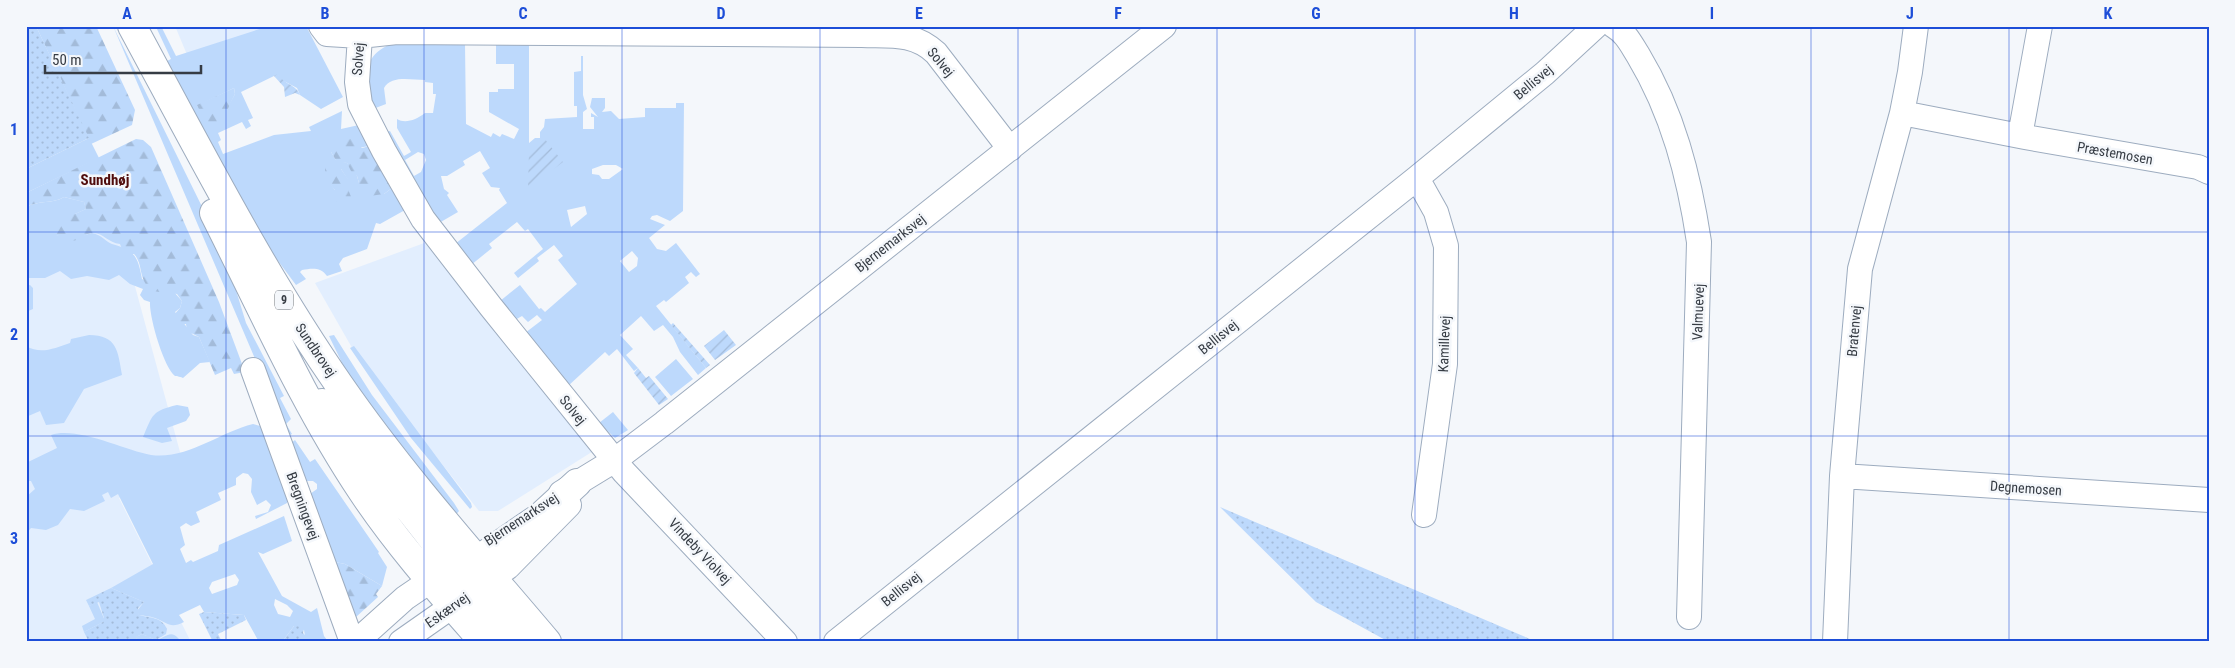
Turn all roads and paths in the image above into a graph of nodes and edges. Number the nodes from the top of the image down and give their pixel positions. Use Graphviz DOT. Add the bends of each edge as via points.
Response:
graph roads {
  1 [pos="131,26"];
  2 [pos="321,26"];
  3 [pos="1164,26"];
  4 [pos="1596,26"];
  5 [pos="1614,26"];
  6 [pos="1916,26"];
  7 [pos="2040,26"];
  8 [pos="360,36"];
  9 [pos="1902,112"];
  10 [pos="2020,136"];
  11 [pos="1010,149"];
  12 [pos="2209,172"];
  13 [pos="1417,178"];
  14 [pos="252,370"];
  15 [pos="615,460"];
  16 [pos="1842,476"];
  17 [pos="577,483"];
  18 [pos="2209,500"];
  19 [pos="1424,515"];
  20 [pos="462,576"];
  21 [pos="1689,617"];
  22 [pos="352,642"];
  23 [pos="356,642"];
  24 [pos="401,642"];
  25 [pos="484,642"];
  26 [pos="517,642"];
  27 [pos="547,642"];
  28 [pos="785,642"];
  29 [pos="836,642"];
  30 [pos="1835,642"];
  1 -- 20 [label="main road, Sundbrovej / 9" via="298,324 416,488"];
  1 -- 20 [label="main road, Sundbrovej / 9" via="168,122 322,427 346,467 382,520"];
  2 -- 8 [label="street" via="327,34"];
  3 -- 11 [label="street, Bjernemarksvej"];
  4 -- 13 [label="street, Bellisvej" via="1545,73"];
  5 -- 21 [label="street, Valmuevej" via="1626,36 1653,79 1675,132 1691,188 1700,242"];
  6 -- 9 [label="street, Bratenvej"];
  7 -- 10 [label="street"];
  8 -- 11 [label="street, Solvej" via="397,32 912,38 936,53"];
  8 -- 15 [label="street, Solvej" via="358,99 423,219"];
  9 -- 10 [label="street, Præstemosen"];
  9 -- 16 [label="street, Bratenvej" via="1860,269"];
  10 -- 12 [label="street, Præstemosen" via="2198,167"];
  11 -- 15 [label="street, Bjernemarksvej"];
  13 -- 19 [label="street, Kamillevej" via="1436,212 1446,246 1445,364"];
  13 -- 29 [label="street, Bellisvej"];
  14 -- 22 [label="street, Bregningevej"];
  15 -- 17 [label="street, Bjernemarksvej"];
  15 -- 20 [label="street, Bjernemarksvej" via="524,553"];
  15 -- 28 [label="street, Vindeby Violvej"];
  16 -- 18 [label="street, Degnemosen"];
  16 -- 30 [label="street, Bratenvej"];
  17 -- 20 [label="main road" via="540,517"];
  20 -- 23 [label="street" via="405,598"];
  20 -- 24 [label="street, Eskærvej"];
  20 -- 25 [label="main road, Sundbrovej / 9"];
  20 -- 26 [label="main road"];
  20 -- 27 [label="main road, Sundbrovej / 9"];
}
